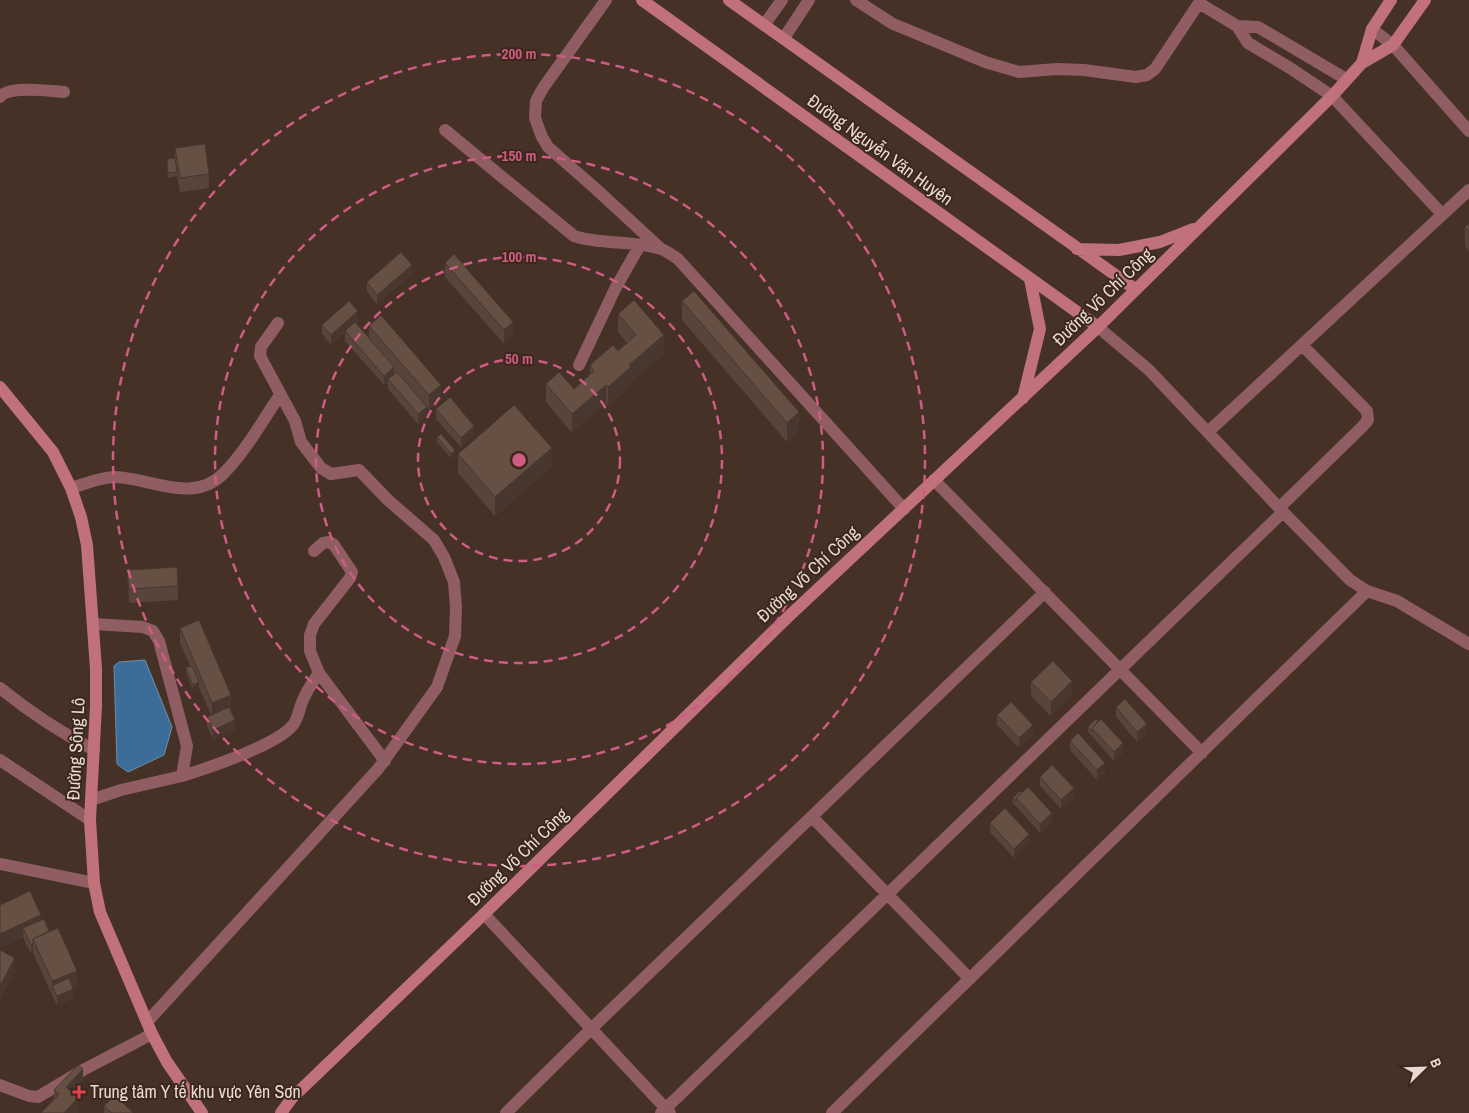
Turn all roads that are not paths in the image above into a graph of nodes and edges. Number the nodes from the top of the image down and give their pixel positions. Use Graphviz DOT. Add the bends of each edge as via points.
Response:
graph roads {
  1 [pos="606,0"];
  2 [pos="642,0"];
  3 [pos="729,0"];
  4 [pos="782,0"];
  5 [pos="809,0"];
  6 [pos="856,0"];
  7 [pos="1391,0"];
  8 [pos="1425,0"];
  9 [pos="1200,2"];
  10 [pos="764,25"];
  11 [pos="1237,26"];
  12 [pos="1372,29"];
  13 [pos="784,38"];
  14 [pos="1393,45"];
  15 [pos="1362,63"];
  16 [pos="1346,79"];
  17 [pos="64,92"];
  18 [pos="1332,96"];
  19 [pos="0,97"];
  20 [pos="445,130"];
  21 [pos="1469,131"];
  22 [pos="1469,190"];
  23 [pos="1442,214"];
  24 [pos="1200,226"];
  25 [pos="640,245"];
  26 [pos="661,249"];
  27 [pos="1077,249"];
  28 [pos="1030,279"];
  29 [pos="1135,289"];
  30 [pos="278,324"];
  31 [pos="1098,327"];
  32 [pos="1302,345"];
  33 [pos="579,365"];
  34 [pos="0,387"];
  35 [pos="280,395"];
  36 [pos="1023,398"];
  37 [pos="1208,432"];
  38 [pos="934,480"];
  39 [pos="71,488"];
  40 [pos="904,509"];
  41 [pos="1281,510"];
  42 [pos="314,551"];
  43 [pos="1367,591"];
  44 [pos="1045,592"];
  45 [pos="93,624"];
  46 [pos="1469,644"];
  47 [pos="1120,670"];
  48 [pos="318,673"];
  49 [pos="0,688"];
  50 [pos="94,750"];
  51 [pos="1202,753"];
  52 [pos="0,760"];
  53 [pos="384,761"];
  54 [pos="182,776"];
  55 [pos="92,800"];
  56 [pos="812,817"];
  57 [pos="90,820"];
  58 [pos="0,864"];
  59 [pos="94,883"];
  60 [pos="887,894"];
  61 [pos="484,914"];
  62 [pos="970,979"];
  63 [pos="150,1028"];
  64 [pos="591,1029"];
  65 [pos="0,1085"];
  66 [pos="665,1112"];
  67 [pos="202,1113"];
  68 [pos="281,1113"];
  69 [pos="506,1113"];
  70 [pos="832,1113"];
  1 -- 26 [label="street" via="543,88 536,101 536,118 548,147"];
  2 -- 28 [label="main road, Đường Nguyễn Văn Huyên"];
  3 -- 10 [label="main road, Đường Nguyễn Văn Huyên"];
  4 -- 10 [label="street"];
  5 -- 13 [label="street"];
  6 -- 9 [label="street" via="900,27 985,62 1019,72 1084,70 1136,77 1147,75 1155,68"];
  7 -- 12 [label="main road, Đường Võ Chí Công"];
  8 -- 14 [label="main road, Đường Võ Chí Công"];
  9 -- 11 [label="street"];
  10 -- 13 [label="main road, Đường Nguyễn Văn Huyên"];
  11 -- 16 [label="street" via="1258,26"];
  11 -- 18 [label="street" via="1248,44"];
  12 -- 14 [label="street"];
  12 -- 15 [label="main road, Đường Võ Chí Công"];
  13 -- 27 [label="main road, Đường Nguyễn Văn Huyên"];
  14 -- 15 [label="main road, Đường Võ Chí Công"];
  14 -- 21 [label="street"];
  15 -- 16 [label="main road, Đường Võ Chí Công"];
  16 -- 18 [label="main road, Đường Võ Chí Công"];
  17 -- 19 [label="street" via="11,90"];
  18 -- 23 [label="street"];
  18 -- 24 [label="main road, Đường Võ Chí Công"];
  20 -- 25 [label="street" via="574,236"];
  22 -- 23 [label="street"];
  23 -- 32 [label="street"];
  24 -- 27 [label="main road" via="1160,242 1119,250"];
  24 -- 29 [label="main road, Đường Võ Chí Công"];
  25 -- 26 [label="street"];
  25 -- 33 [label="street"];
  26 -- 40 [label="street" via="678,259"];
  27 -- 29 [label="main road, Đường Nguyễn Văn Huyên"];
  28 -- 31 [label="main road, Đường Nguyễn Văn Huyên"];
  28 -- 36 [label="main road" via="1040,329"];
  29 -- 31 [label="main road, Đường Võ Chí Công"];
  30 -- 35 [label="street" via="262,347 260,356"];
  31 -- 36 [label="main road, Đường Võ Chí Công"];
  31 -- 37 [label="street" via="1149,370"];
  32 -- 37 [label="street"];
  32 -- 41 [label="street" via="1367,411 1368,420"];
  34 -- 39 [label="main road, Đường Sông Lô" via="53,452"];
  35 -- 39 [label="street" via="236,458 210,484 182,490 112,477"];
  35 -- 53 [label="street" via="295,421 301,442 321,468 331,474 359,470 434,540 454,582 454,636 437,687"];
  36 -- 38 [label="main road, Đường Võ Chí Công"];
  37 -- 41 [label="street"];
  38 -- 40 [label="main road, Đường Võ Chí Công"];
  38 -- 44 [label="street"];
  39 -- 45 [label="main road, Đường Sông Lô" via="87,545"];
  40 -- 61 [label="main road, Đường Võ Chí Công" via="734,669"];
  41 -- 43 [label="street" via="1350,580"];
  41 -- 47 [label="street"];
  42 -- 48 [label="street" via="329,542 352,572 312,629 310,651"];
  43 -- 46 [label="street" via="1397,601"];
  43 -- 51 [label="street"];
  44 -- 47 [label="street"];
  44 -- 56 [label="street"];
  45 -- 50 [label="main road, Đường Sông Lô"];
  45 -- 54 [label="street" via="143,627 153,631 159,641 187,746"];
  47 -- 51 [label="street"];
  47 -- 60 [label="street"];
  48 -- 53 [label="street"];
  48 -- 54 [label="street" via="297,719 284,733 230,759"];
  49 -- 50 [label="street" via="30,713"];
  50 -- 55 [label="main road, Đường Sông Lô"];
  51 -- 62 [label="street"];
  52 -- 57 [label="street"];
  53 -- 63 [label="street"];
  54 -- 55 [label="street"];
  55 -- 57 [label="main road, Đường Sông Lô"];
  56 -- 60 [label="street"];
  56 -- 64 [label="street"];
  57 -- 59 [label="main road, Đường Sông Lô"];
  58 -- 59 [label="street"];
  59 -- 63 [label="main road, Đường Sông Lô" via="100,912"];
  60 -- 62 [label="street"];
  60 -- 66 [label="street"];
  61 -- 64 [label="street"];
  61 -- 68 [label="main road, Đường Võ Chí Công" via="292,1098"];
  62 -- 70 [label="street"];
  63 -- 65 [label="street" via="38,1097"];
  63 -- 67 [label="main road, Đường Sông Lô" via="167,1062"];
  64 -- 66 [label="street"];
  64 -- 69 [label="street"];
}
